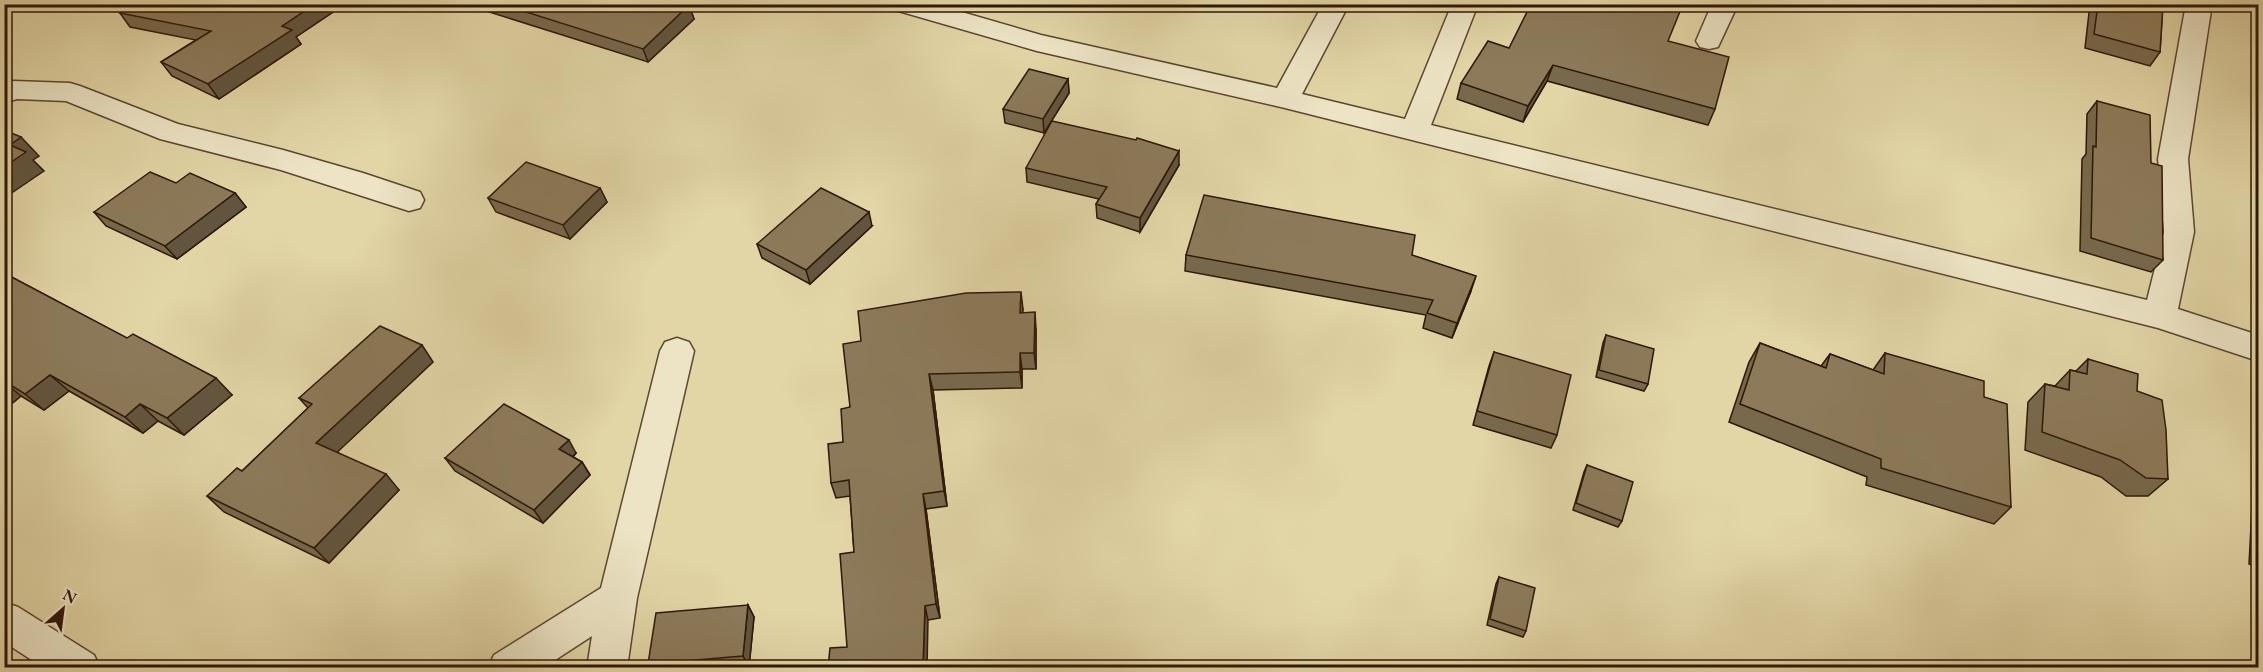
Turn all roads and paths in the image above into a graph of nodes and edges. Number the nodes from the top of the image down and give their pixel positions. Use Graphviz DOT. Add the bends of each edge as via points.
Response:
graph roads {
  1 [pos="903,4"];
  2 [pos="1336,4"];
  3 [pos="1465,4"];
  4 [pos="1725,4"];
  5 [pos="2199,4"];
  6 [pos="1709,41"];
  7 [pos="4,94"];
  8 [pos="1285,99"];
  9 [pos="1414,131"];
  10 [pos="409,200"];
  11 [pos="2160,316"];
  12 [pos="2259,348"];
  13 [pos="677,351"];
  14 [pos="618,598"];
  15 [pos="4,620"];
  16 [pos="80,668"];
  17 [pos="508,668"];
  18 [pos="607,668"];
  1 -- 8 [label="street" via="1037,43"];
  2 -- 8 [label="street"];
  3 -- 9 [label="street"];
  4 -- 6 [label="street"];
  5 -- 11 [label="street" via="2173,159 2179,232"];
  7 -- 10 [label="street" via="14,90 70,92 170,132 283,160"];
  8 -- 9 [label="street"];
  9 -- 11 [label="street"];
  11 -- 12 [label="street"];
  13 -- 14 [label="street"];
  14 -- 17 [label="street"];
  14 -- 18 [label="street"];
  15 -- 16 [label="street"];
}
